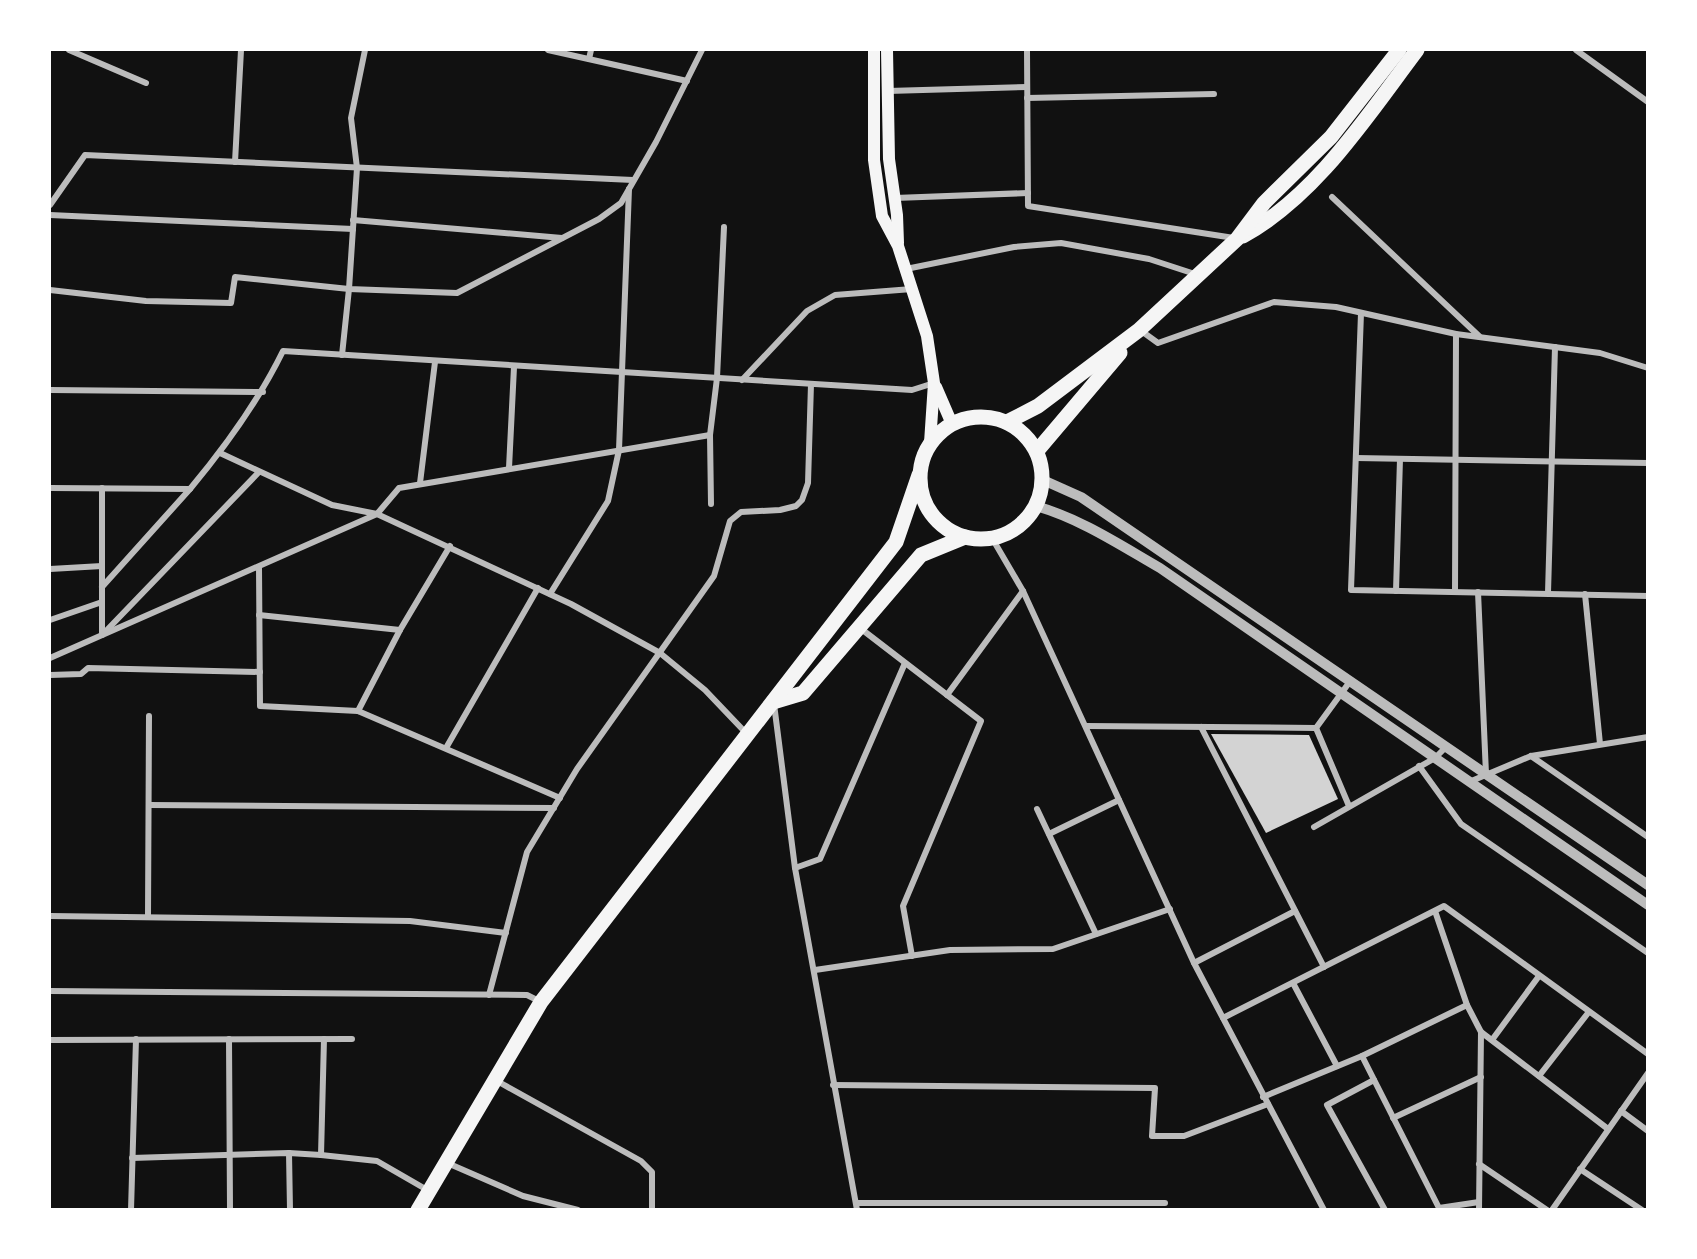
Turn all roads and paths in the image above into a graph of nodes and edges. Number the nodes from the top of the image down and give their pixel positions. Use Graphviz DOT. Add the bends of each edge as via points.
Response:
graph roads {
  1 [pos="69,50"];
  2 [pos="241,50"];
  3 [pos="365,50"];
  4 [pos="548,50"];
  5 [pos="591,50"];
  6 [pos="702,50"];
  7 [pos="874,50"];
  8 [pos="887,50"];
  9 [pos="1027,50"];
  10 [pos="1399,50"];
  11 [pos="1417,50"];
  12 [pos="1576,50"];
  13 [pos="590,59"];
  14 [pos="687,81"];
  15 [pos="146,83"];
  16 [pos="1027,87"];
  17 [pos="887,91"];
  18 [pos="1214,94"];
  19 [pos="1027,98"];
  20 [pos="1647,102"];
  21 [pos="235,162"];
  22 [pos="357,168"];
  23 [pos="633,180"];
  24 [pos="629,188"];
  25 [pos="1028,193"];
  26 [pos="1332,197"];
  27 [pos="894,198"];
  28 [pos="50,205"];
  29 [pos="50,215"];
  30 [pos="353,220"];
  31 [pos="724,227"];
  32 [pos="353,229"];
  33 [pos="562,238"];
  34 [pos="1237,239"];
  35 [pos="898,246"];
  36 [pos="905,269"];
  37 [pos="1198,276"];
  38 [pos="349,289"];
  39 [pos="912,289"];
  40 [pos="50,290"];
  41 [pos="1361,313"];
  42 [pos="1139,330"];
  43 [pos="1456,334"];
  44 [pos="1480,338"];
  45 [pos="1555,347"];
  46 [pos="342,355"];
  47 [pos="435,362"];
  48 [pos="514,367"];
  49 [pos="1647,368"];
  50 [pos="624,373"];
  51 [pos="717,378"];
  52 [pos="742,380"];
  53 [pos="934,383"];
  54 [pos="811,384"];
  55 [pos="50,390"];
  56 [pos="263,392"];
  57 [pos="1007,422"];
  58 [pos="952,424"];
  59 [pos="710,435"];
  60 [pos="930,443"];
  61 [pos="619,450"];
  62 [pos="1037,451"];
  63 [pos="220,453"];
  64 [pos="1356,458"];
  65 [pos="1400,459"];
  66 [pos="1455,459"];
  67 [pos="1552,461"];
  68 [pos="1647,463"];
  69 [pos="509,468"];
  70 [pos="259,471"];
  71 [pos="919,475"];
  72 [pos="1043,480"];
  73 [pos="420,483"];
  74 [pos="50,488"];
  75 [pos="102,488"];
  76 [pos="189,489"];
  77 [pos="711,504"];
  78 [pos="1036,506"];
  79 [pos="377,514"];
  80 [pos="965,537"];
  81 [pos="992,538"];
  82 [pos="450,546"];
  83 [pos="102,566"];
  84 [pos="259,567"];
  85 [pos="50,569"];
  86 [pos="102,587"];
  87 [pos="538,588"];
  88 [pos="1023,591"];
  89 [pos="1396,591"];
  90 [pos="1455,592"];
  91 [pos="1478,592"];
  92 [pos="1548,593"];
  93 [pos="550,594"];
  94 [pos="1585,594"];
  95 [pos="1647,596"];
  96 [pos="102,602"];
  97 [pos="259,615"];
  98 [pos="50,620"];
  99 [pos="859,627"];
  100 [pos="400,630"];
  101 [pos="102,634"];
  102 [pos="660,653"];
  103 [pos="50,658"];
  104 [pos="905,663"];
  105 [pos="260,672"];
  106 [pos="50,675"];
  107 [pos="1351,680"];
  108 [pos="1342,693"];
  109 [pos="947,695"];
  110 [pos="773,702"];
  111 [pos="358,711"];
  112 [pos="149,716"];
  113 [pos="1086,726"];
  114 [pos="1201,727"];
  115 [pos="1316,728"];
  116 [pos="747,733"];
  117 [pos="1647,737"];
  118 [pos="1600,744"];
  119 [pos="1446,747"];
  120 [pos="446,748"];
  121 [pos="1531,756"];
  122 [pos="1435,758"];
  123 [pos="1419,766"];
  124 [pos="1486,774"];
  125 [pos="1469,782"];
  126 [pos="560,798"];
  127 [pos="1119,800"];
  128 [pos="149,805"];
  129 [pos="1349,806"];
  130 [pos="554,808"];
  131 [pos="1037,809"];
  132 [pos="1314,827"];
  133 [pos="1049,834"];
  134 [pos="1647,837"];
  135 [pos="795,868"];
  136 [pos="1647,885"];
  137 [pos="1647,905"];
  138 [pos="1170,909"];
  139 [pos="1295,911"];
  140 [pos="1435,911"];
  141 [pos="50,916"];
  142 [pos="148,917"];
  143 [pos="506,933"];
  144 [pos="1096,934"];
  145 [pos="1647,954"];
  146 [pos="912,956"];
  147 [pos="1194,963"];
  148 [pos="1324,967"];
  149 [pos="815,970"];
  150 [pos="1539,976"];
  151 [pos="1293,983"];
  152 [pos="50,992"];
  153 [pos="489,995"];
  154 [pos="542,1002"];
  155 [pos="1467,1005"];
  156 [pos="1588,1013"];
  157 [pos="1223,1018"];
  158 [pos="1481,1032"];
  159 [pos="136,1039"];
  160 [pos="229,1039"];
  161 [pos="324,1039"];
  162 [pos="352,1039"];
  163 [pos="50,1040"];
  164 [pos="1492,1040"];
  165 [pos="1647,1054"];
  166 [pos="1362,1056"];
  167 [pos="1337,1066"];
  168 [pos="1647,1073"];
  169 [pos="1480,1077"];
  170 [pos="1539,1077"];
  171 [pos="495,1080"];
  172 [pos="1374,1080"];
  173 [pos="833,1085"];
  174 [pos="1263,1097"];
  175 [pos="1268,1104"];
  176 [pos="1621,1111"];
  177 [pos="1394,1118"];
  178 [pos="1608,1129"];
  179 [pos="1647,1131"];
  180 [pos="289,1153"];
  181 [pos="321,1155"];
  182 [pos="231,1157"];
  183 [pos="132,1158"];
  184 [pos="445,1162"];
  185 [pos="1479,1164"];
  186 [pos="1580,1169"];
  187 [pos="429,1191"];
  188 [pos="1165,1203"];
  189 [pos="1647,1205"];
  190 [pos="857,1206"];
  191 [pos="1479,1206"];
  192 [pos="560,1207"];
  193 [pos="131,1209"];
  194 [pos="230,1209"];
  195 [pos="290,1209"];
  196 [pos="417,1209"];
  197 [pos="578,1209"];
  198 [pos="652,1209"];
  199 [pos="1324,1209"];
  200 [pos="1385,1209"];
  201 [pos="1547,1209"];
  202 [pos="1552,1209"];
  203 [pos="1643,1209"];
  1 -- 15 [label="street"];
  2 -- 21 [label="street"];
  3 -- 22 [label="street" via="351,118"];
  4 -- 13 [label="street"];
  5 -- 13 [label="street"];
  6 -- 14 [label="street"];
  7 -- 35 [label="main road" via="874,160 882,216"];
  8 -- 17 [label="main road"];
  9 -- 16 [label="street"];
  10 -- 34 [label="main road" via="1331,137 1264,203"];
  11 -- 34 [label="main road" via="1345,146 1273,219"];
  12 -- 20 [label="street"];
  13 -- 14 [label="street"];
  14 -- 23 [label="street"];
  16 -- 17 [label="street"];
  16 -- 19 [label="street"];
  17 -- 27 [label="main road"];
  18 -- 19 [label="street"];
  19 -- 25 [label="street"];
  21 -- 22 [label="street"];
  21 -- 28 [label="street" via="85,155"];
  22 -- 23 [label="street"];
  22 -- 30 [label="street"];
  23 -- 24 [label="street"];
  24 -- 33 [label="street" via="621,203"];
  24 -- 50 [label="street"];
  25 -- 27 [label="street"];
  25 -- 34 [label="street" via="1028,206"];
  26 -- 44 [label="street"];
  27 -- 35 [label="main road"];
  29 -- 32 [label="street"];
  30 -- 32 [label="street"];
  30 -- 33 [label="street"];
  31 -- 51 [label="street"];
  32 -- 38 [label="street"];
  33 -- 38 [label="street" via="457,293"];
  34 -- 37 [label="main road"];
  35 -- 36 [label="main road"];
  36 -- 37 [label="street" via="1014,247 1061,243 1149,259"];
  36 -- 39 [label="main road"];
  37 -- 42 [label="main road"];
  38 -- 40 [label="street" via="235,277 231,303 146,301"];
  38 -- 46 [label="street"];
  39 -- 52 [label="street" via="835,295 807,310"];
  39 -- 53 [label="main road" via="927,336"];
  41 -- 42 [label="street" via="1274,302 1158,343"];
  41 -- 43 [label="street"];
  41 -- 64 [label="street"];
  42 -- 57 [label="main road" via="1038,406"];
  42 -- 62 [label="main road"];
  43 -- 44 [label="street"];
  43 -- 66 [label="street"];
  44 -- 45 [label="street"];
  45 -- 49 [label="street" via="1600,353"];
  45 -- 67 [label="street"];
  46 -- 47 [label="street"];
  46 -- 56 [label="street" via="283,351"];
  47 -- 48 [label="street"];
  47 -- 73 [label="street"];
  48 -- 50 [label="street"];
  48 -- 69 [label="street"];
  50 -- 51 [label="street"];
  50 -- 61 [label="street"];
  51 -- 52 [label="street"];
  51 -- 59 [label="street"];
  52 -- 54 [label="street"];
  53 -- 54 [label="street" via="912,390"];
  53 -- 58 [label="main road"];
  53 -- 60 [label="main road"];
  54 -- 102 [label="street" via="808,483 802,500 780,510 741,512 730,521 714,576"];
  55 -- 56 [label="street"];
  56 -- 63 [label="street"];
  57 -- 58 [label="main road" via="979,417"];
  57 -- 62 [label="main road" via="1024,434"];
  58 -- 60 [label="main road"];
  59 -- 61 [label="street"];
  59 -- 77 [label="street"];
  60 -- 71 [label="main road"];
  61 -- 69 [label="street"];
  61 -- 93 [label="street" via="608,501"];
  62 -- 72 [label="main road"];
  63 -- 70 [label="street"];
  63 -- 76 [label="street"];
  64 -- 65 [label="street"];
  64 -- 89 [label="street" via="1351,591"];
  65 -- 66 [label="street"];
  65 -- 89 [label="street"];
  66 -- 67 [label="street"];
  66 -- 90 [label="street"];
  67 -- 68 [label="street"];
  67 -- 92 [label="street"];
  69 -- 73 [label="street"];
  70 -- 79 [label="street" via="332,505"];
  70 -- 101 [label="street"];
  71 -- 80 [label="main road" via="922,495 931,514 946,529"];
  71 -- 110 [label="main road" via="896,542"];
  72 -- 78 [label="main road"];
  72 -- 107 [label="street" via="1081,497"];
  73 -- 79 [label="street" via="399,488"];
  74 -- 75 [label="street"];
  75 -- 76 [label="street"];
  75 -- 83 [label="street"];
  76 -- 86 [label="street"];
  78 -- 81 [label="main road" via="1010,532"];
  78 -- 108 [label="street" via="1089,527 1160,568"];
  79 -- 82 [label="street"];
  79 -- 84 [label="street"];
  80 -- 81 [label="main road"];
  80 -- 99 [label="main road" via="921,555"];
  81 -- 88 [label="street"];
  82 -- 87 [label="street"];
  82 -- 100 [label="street"];
  83 -- 85 [label="street"];
  83 -- 86 [label="street"];
  84 -- 97 [label="street"];
  84 -- 101 [label="street"];
  86 -- 96 [label="street"];
  87 -- 93 [label="street"];
  87 -- 120 [label="street"];
  88 -- 109 [label="street"];
  88 -- 113 [label="street"];
  89 -- 90 [label="street"];
  90 -- 91 [label="street"];
  91 -- 92 [label="street"];
  91 -- 124 [label="street"];
  92 -- 94 [label="street"];
  93 -- 102 [label="street"];
  94 -- 95 [label="street"];
  94 -- 118 [label="street"];
  96 -- 98 [label="street"];
  96 -- 101 [label="street"];
  97 -- 100 [label="street"];
  97 -- 105 [label="street"];
  99 -- 104 [label="street"];
  99 -- 110 [label="main road" via="802,693"];
  100 -- 111 [label="street"];
  101 -- 103 [label="street"];
  102 -- 116 [label="street" via="705,690"];
  102 -- 126 [label="street"];
  104 -- 109 [label="street"];
  104 -- 135 [label="street" via="820,859"];
  105 -- 106 [label="street" via="88,668 81,674"];
  105 -- 111 [label="street" via="260,706"];
  107 -- 108 [label="street"];
  107 -- 119 [label="street"];
  108 -- 115 [label="street"];
  108 -- 122 [label="street"];
  109 -- 146 [label="street" via="981,721 903,906"];
  110 -- 116 [label="main road"];
  110 -- 135 [label="street"];
  111 -- 120 [label="street"];
  112 -- 128 [label="street"];
  113 -- 114 [label="street"];
  113 -- 127 [label="street"];
  114 -- 115 [label="street"];
  114 -- 139 [label="street"];
  115 -- 129 [label="street"];
  116 -- 154 [label="main road"];
  117 -- 118 [label="street"];
  118 -- 121 [label="street"];
  119 -- 122 [label="street"];
  119 -- 124 [label="street"];
  120 -- 126 [label="street"];
  121 -- 124 [label="street"];
  121 -- 134 [label="street"];
  122 -- 123 [label="street"];
  122 -- 125 [label="street"];
  123 -- 129 [label="street"];
  123 -- 145 [label="street" via="1461,824"];
  124 -- 125 [label="street"];
  124 -- 136 [label="street"];
  125 -- 137 [label="street"];
  126 -- 130 [label="street"];
  127 -- 133 [label="street"];
  127 -- 138 [label="street"];
  128 -- 130 [label="street"];
  128 -- 142 [label="street"];
  129 -- 132 [label="street"];
  130 -- 143 [label="street" via="527,852"];
  131 -- 133 [label="street"];
  133 -- 144 [label="street"];
  135 -- 149 [label="street"];
  138 -- 144 [label="street"];
  138 -- 147 [label="street"];
  139 -- 147 [label="street"];
  139 -- 148 [label="street"];
  140 -- 148 [label="street"];
  140 -- 150 [label="street" via="1444,906"];
  140 -- 155 [label="street"];
  141 -- 142 [label="street"];
  142 -- 143 [label="street" via="410,921"];
  143 -- 153 [label="street"];
  144 -- 146 [label="street" via="1053,949 950,950"];
  146 -- 149 [label="street"];
  147 -- 157 [label="street"];
  148 -- 151 [label="street"];
  149 -- 173 [label="street"];
  150 -- 156 [label="street"];
  150 -- 164 [label="street"];
  151 -- 157 [label="street"];
  151 -- 167 [label="street"];
  152 -- 153 [label="street"];
  153 -- 154 [label="street" via="527,995"];
  154 -- 171 [label="main road"];
  155 -- 158 [label="street"];
  155 -- 166 [label="street"];
  156 -- 165 [label="street"];
  156 -- 170 [label="street"];
  157 -- 174 [label="street"];
  158 -- 164 [label="street"];
  158 -- 169 [label="street"];
  159 -- 160 [label="street"];
  159 -- 163 [label="street"];
  159 -- 183 [label="street"];
  160 -- 161 [label="street"];
  160 -- 182 [label="street"];
  161 -- 162 [label="street"];
  161 -- 181 [label="street"];
  164 -- 170 [label="street"];
  166 -- 167 [label="street"];
  166 -- 172 [label="street"];
  167 -- 174 [label="street"];
  168 -- 176 [label="street"];
  169 -- 177 [label="street"];
  169 -- 185 [label="street"];
  170 -- 178 [label="street"];
  171 -- 184 [label="main road"];
  171 -- 198 [label="street" via="641,1161 652,1172"];
  172 -- 177 [label="street"];
  172 -- 200 [label="street" via="1327,1105"];
  173 -- 175 [label="street" via="1155,1088 1152,1137 1184,1137"];
  173 -- 190 [label="street"];
  174 -- 175 [label="street"];
  175 -- 199 [label="street"];
  176 -- 178 [label="street"];
  176 -- 179 [label="street"];
  177 -- 191 [label="street" via="1439,1208"];
  178 -- 186 [label="street"];
  180 -- 181 [label="street"];
  180 -- 182 [label="street"];
  180 -- 195 [label="street"];
  181 -- 187 [label="street" via="377,1161"];
  182 -- 183 [label="street"];
  182 -- 194 [label="street"];
  183 -- 193 [label="street"];
  184 -- 187 [label="main road"];
  184 -- 192 [label="street" via="523,1196"];
  185 -- 191 [label="street"];
  185 -- 201 [label="street"];
  186 -- 202 [label="street"];
  186 -- 203 [label="street"];
  187 -- 196 [label="main road"];
  188 -- 190 [label="street"];
  189 -- 203 [label="street"];
  192 -- 197 [label="street"];
}
